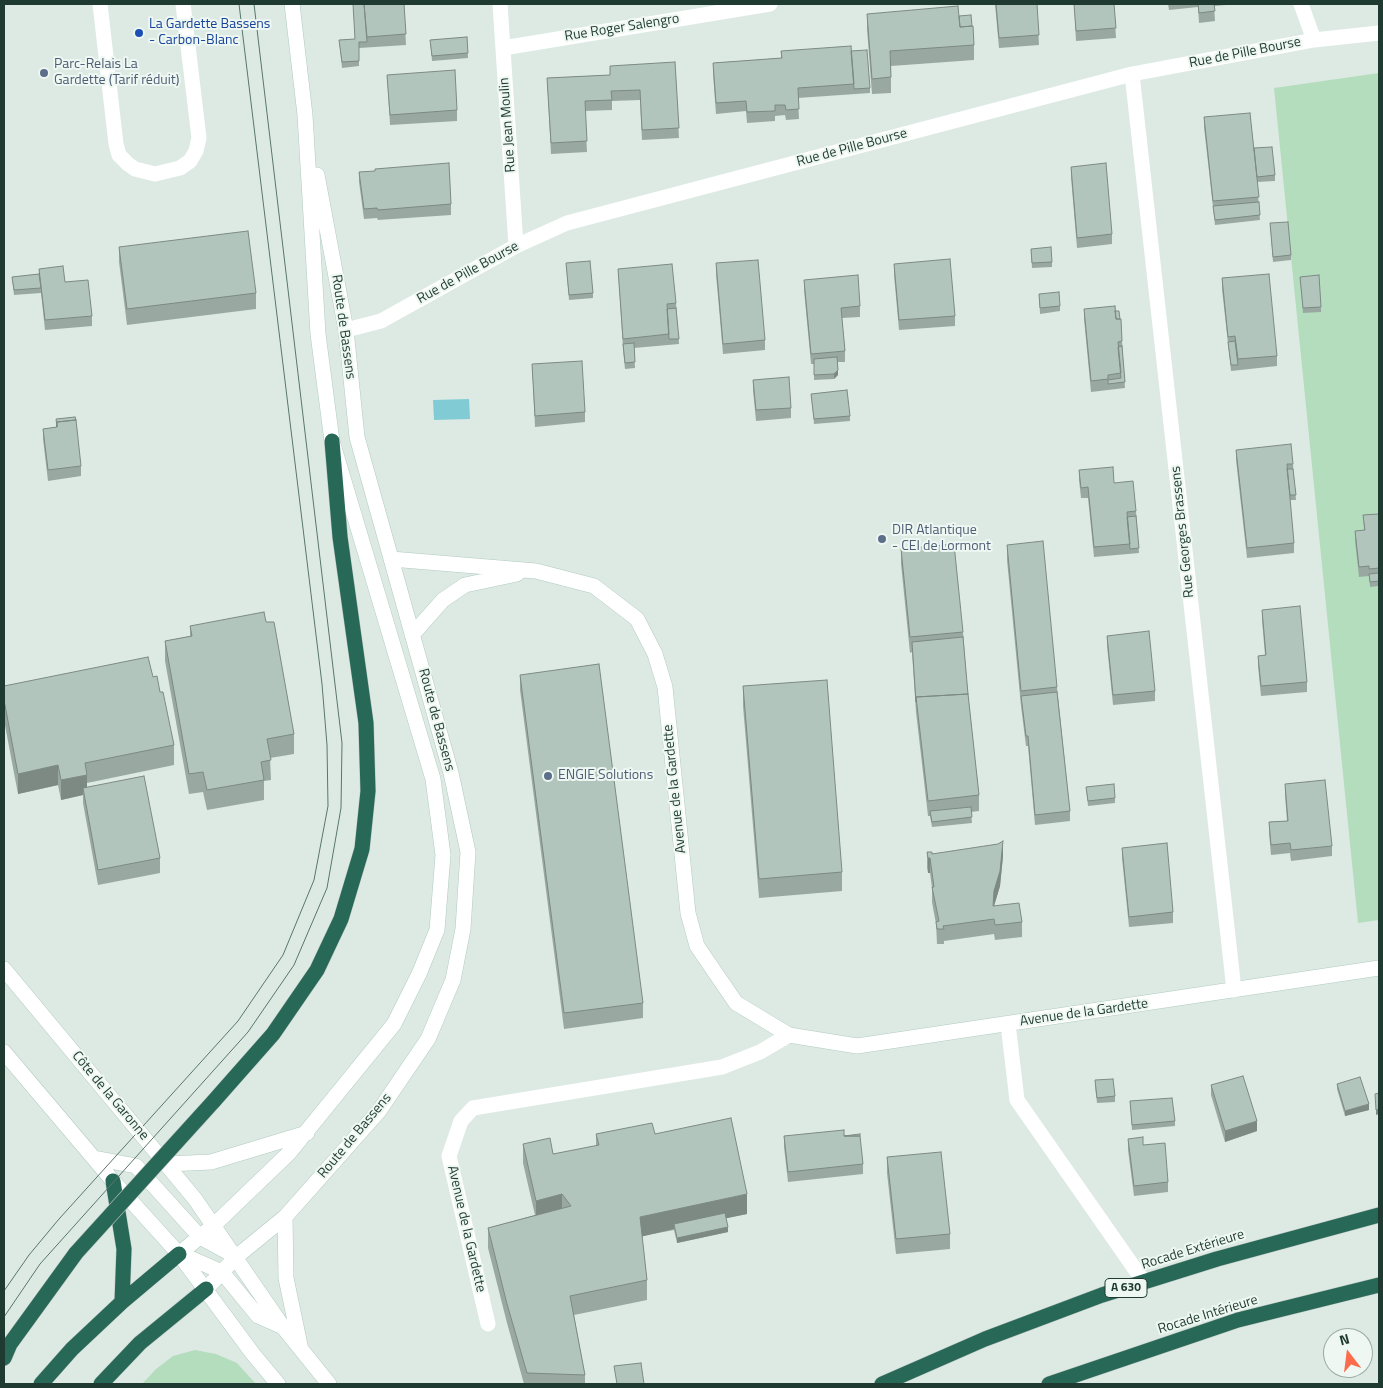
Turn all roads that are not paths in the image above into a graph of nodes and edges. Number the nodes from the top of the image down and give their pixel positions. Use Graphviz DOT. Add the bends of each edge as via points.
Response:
graph roads {
  1 [pos="100,4"];
  2 [pos="183,4"];
  3 [pos="292,4"];
  4 [pos="500,4"];
  5 [pos="770,4"];
  6 [pos="1301,4"];
  7 [pos="1379,34"];
  8 [pos="1314,40"];
  9 [pos="503,48"];
  10 [pos="1132,74"];
  11 [pos="305,114"];
  12 [pos="516,246"];
  13 [pos="346,330"];
  14 [pos="332,441"];
  15 [pos="391,559"];
  16 [pos="536,570"];
  17 [pos="412,635"];
  18 [pos="1379,968"];
  19 [pos="4,969"];
  20 [pos="1234,990"];
  21 [pos="1008,1024"];
  22 [pos="789,1035"];
  23 [pos="4,1052"];
  24 [pos="307,1133"];
  25 [pos="94,1158"];
  26 [pos="167,1164"];
  27 [pos="113,1181"];
  28 [pos="1379,1215"];
  29 [pos="285,1217"];
  30 [pos="214,1225"];
  31 [pos="200,1237"];
  32 [pos="179,1254"];
  33 [pos="236,1257"];
  34 [pos="222,1272"];
  35 [pos="1144,1282"];
  36 [pos="1379,1284"];
  37 [pos="206,1289"];
  38 [pos="122,1302"];
  39 [pos="488,1324"];
  40 [pos="283,1327"];
  41 [pos="300,1346"];
  42 [pos="4,1358"];
  43 [pos="42,1384"];
  44 [pos="101,1384"];
  45 [pos="278,1384"];
  46 [pos="329,1384"];
  47 [pos="882,1384"];
  48 [pos="1049,1384"];
  1 -- 2 [label="main road" via="118,150 135,169 155,174 180,168 190,161 199,138"];
  3 -- 11 [label="main road"];
  4 -- 9 [label="main road, Rue Jean Moulin"];
  5 -- 9 [label="main road, Rue Roger Salengro"];
  6 -- 8 [label="main road"];
  7 -- 8 [label="main road, Rue de Pille Bourse"];
  8 -- 10 [label="main road, Rue de Pille Bourse"];
  9 -- 12 [label="main road, Rue Jean Moulin"];
  10 -- 12 [label="main road, Rue de Pille Bourse" via="567,224"];
  10 -- 20 [label="main road, Rue Georges Brassens"];
  11 -- 13 [label="main road, Route de Bassens"];
  11 -- 14 [label="main road" via="318,334"];
  12 -- 13 [label="main road, Rue de Pille Bourse" via="381,321"];
  13 -- 15 [label="main road, Route de Bassens" via="357,437"];
  14 -- 24 [label="main road" via="433,779 443,855 437,930 419,974 394,1024"];
  14 -- 42 [label="highway, bridge" via="340,537 366,724 368,791 362,849 341,919 317,970 273,1034 76,1253 10,1344"];
  15 -- 16 [label="main road, Avenue de la Gardette"];
  15 -- 17 [label="main road, Route de Bassens"];
  16 -- 17 [label="main road, Avenue de la Gardette" via="465,585 443,600"];
  16 -- 22 [label="main road, Avenue de la Gardette" via="594,586 637,619 655,654 665,687 688,913 697,946 736,1003"];
  17 -- 29 [label="main road, Route de Bassens" via="451,773 468,852 464,928 453,980 428,1039 379,1111"];
  18 -- 20 [label="main road, Avenue de la Gardette"];
  19 -- 26 [label="main road, Côte de la Garonne"];
  20 -- 21 [label="main road, Avenue de la Gardette"];
  21 -- 22 [label="main road, Avenue de la Gardette" via="856,1046"];
  21 -- 35 [label="main road" via="1017,1100"];
  22 -- 39 [label="main road, Avenue de la Gardette" via="760,1052 722,1067 473,1108 461,1120 449,1156"];
  23 -- 25 [label="main road"];
  24 -- 26 [label="main road" via="211,1162"];
  24 -- 30 [label="main road"];
  25 -- 27 [label="main road"];
  25 -- 31 [label="main road" via="136,1166"];
  26 -- 30 [label="main road, Côte de la Garonne"];
  27 -- 32 [label="main road"];
  27 -- 38 [label="highway" via="124,1249"];
  28 -- 35 [label="highway, Rocade Extérieure / A 630"];
  29 -- 33 [label="main road, Route de Bassens"];
  29 -- 41 [label="main road" via="286,1278"];
  30 -- 31 [label="main road"];
  30 -- 33 [label="main road, Côte de la Garonne"];
  31 -- 32 [label="main road"];
  31 -- 33 [label="main road"];
  32 -- 34 [label="main road"];
  32 -- 37 [label="main road"];
  32 -- 38 [label="highway"];
  33 -- 34 [label="main road, Route de Bassens"];
  33 -- 40 [label="main road, Côte de la Garonne"];
  34 -- 37 [label="main road, Route de Bassens"];
  34 -- 40 [label="main road" via="258,1316"];
  35 -- 47 [label="highway, Rocade Extérieure / A 630" via="985,1339"];
  36 -- 48 [label="highway, Rocade Intérieure" via="1238,1320"];
  37 -- 44 [label="highway" via="140,1343"];
  37 -- 45 [label="main road"];
  38 -- 43 [label="highway" via="72,1349"];
  40 -- 41 [label="main road, Côte de la Garonne"];
  41 -- 46 [label="main road, Côte de la Garonne"];
}
